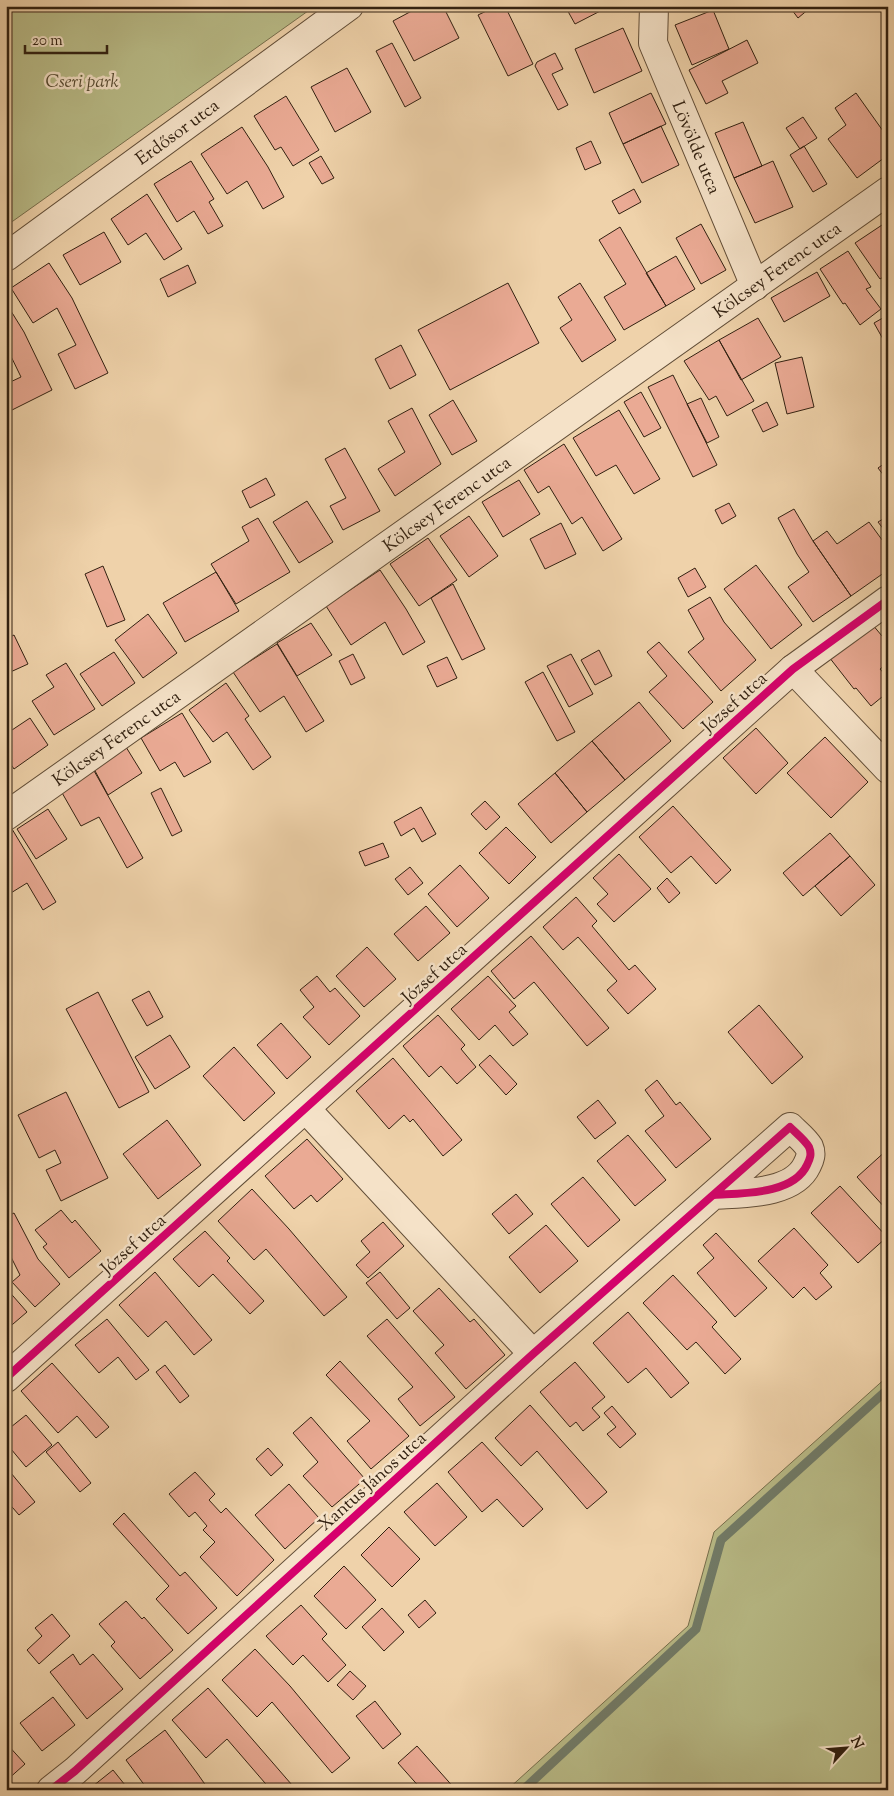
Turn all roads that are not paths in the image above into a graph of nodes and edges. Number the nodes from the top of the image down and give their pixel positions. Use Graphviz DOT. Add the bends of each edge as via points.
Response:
graph roads {
  1 [pos="349,6"];
  2 [pos="654,6"];
  3 [pos="888,191"];
  4 [pos="6,257"];
  5 [pos="755,286"];
  6 [pos="888,600"];
  7 [pos="793,669"];
  8 [pos="888,768"];
  9 [pos="6,816"];
  10 [pos="306,1109"];
  11 [pos="714,1194"];
  12 [pos="533,1354"];
  13 [pos="6,1378"];
  14 [pos="51,1790"];
  1 -- 4 [label="street, Erdősor utca"];
  2 -- 5 [label="street, Lövölde utca" via="653,43"];
  3 -- 5 [label="street, Kölcsey Ferenc utca"];
  5 -- 9 [label="street, Kölcsey Ferenc utca"];
  6 -- 7 [label="street, József utca"];
  7 -- 8 [label="street"];
  7 -- 10 [label="street, József utca"];
  10 -- 12 [label="street"];
  10 -- 13 [label="street, József utca"];
  11 -- 12 [label="street, Xantus János utca"];
  12 -- 14 [label="street, Xantus János utca" via="75,1772"];
}
